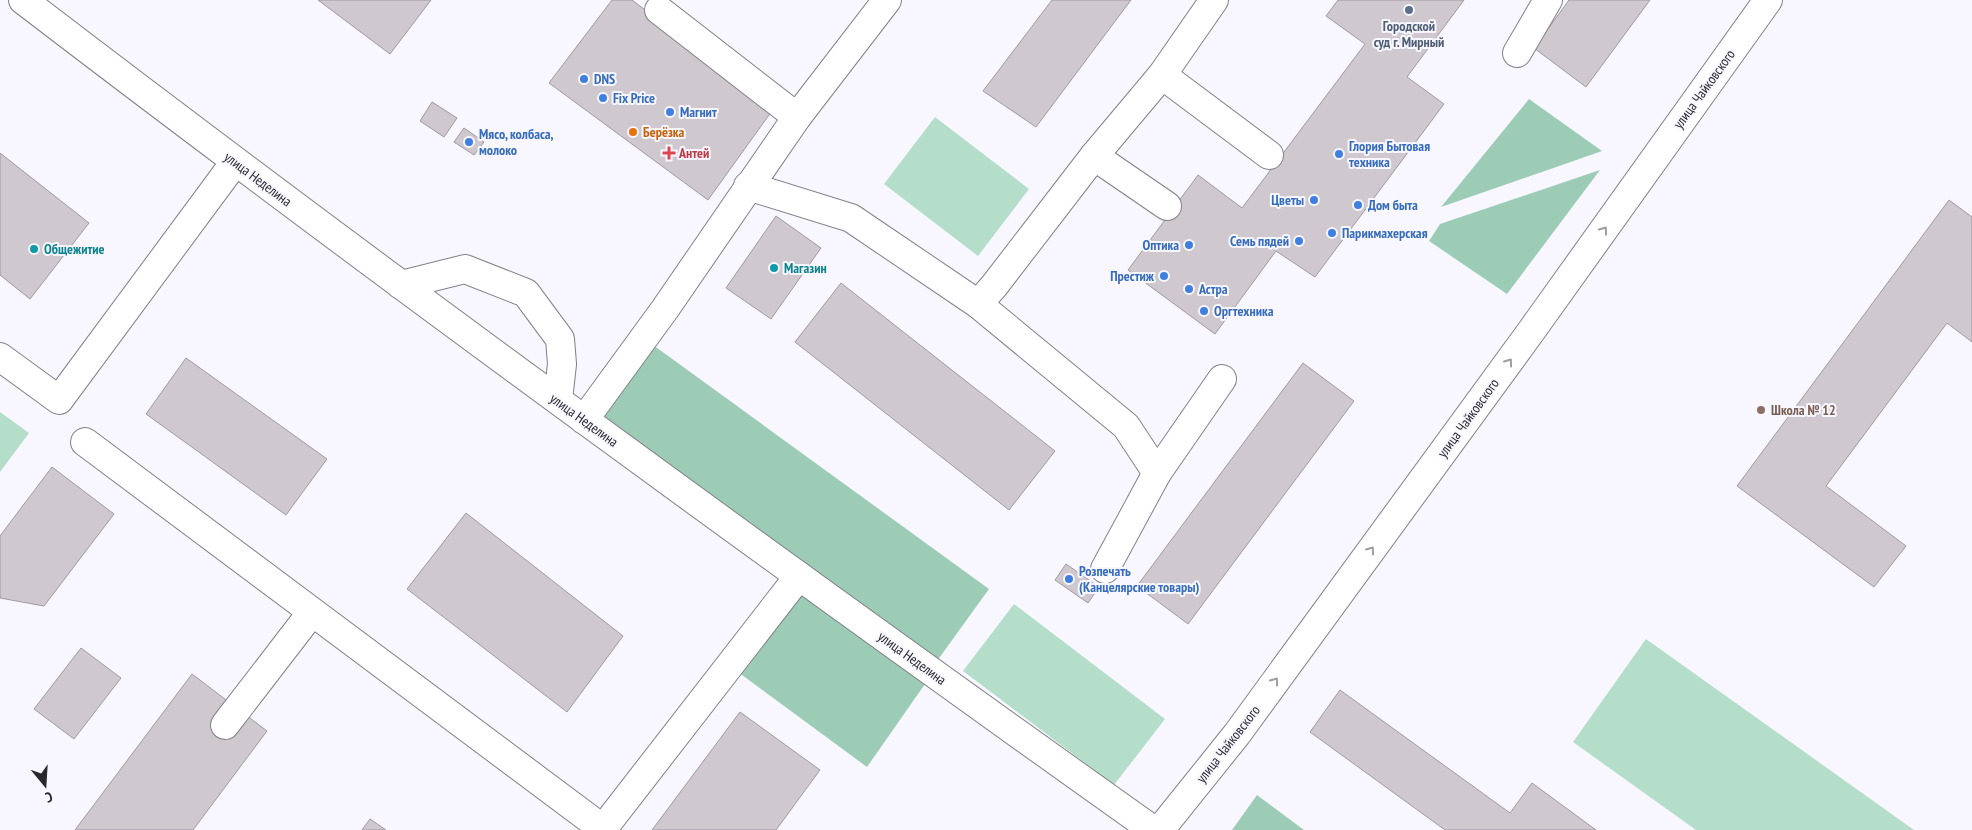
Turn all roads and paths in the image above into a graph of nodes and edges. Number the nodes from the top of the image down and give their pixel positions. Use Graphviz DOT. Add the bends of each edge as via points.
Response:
graph roads {
  1 [pos="23,0"];
  2 [pos="887,0"];
  3 [pos="1214,0"];
  4 [pos="1548,0"];
  5 [pos="1768,0"];
  6 [pos="659,10"];
  7 [pos="1517,53"];
  8 [pos="1162,75"];
  9 [pos="797,117"];
  10 [pos="1269,155"];
  11 [pos="1094,156"];
  12 [pos="235,162"];
  13 [pos="748,186"];
  14 [pos="1167,206"];
  15 [pos="401,285"];
  16 [pos="978,304"];
  17 [pos="0,357"];
  18 [pos="1222,378"];
  19 [pos="558,400"];
  20 [pos="584,420"];
  21 [pos="85,442"];
  22 [pos="1156,473"];
  23 [pos="1105,569"];
  24 [pos="799,576"];
  25 [pos="312,612"];
  26 [pos="225,725"];
  27 [pos="602,830"];
  28 [pos="1153,830"];
  29 [pos="1160,830"];
  1 -- 12 [label="street, улица Неделина"];
  2 -- 9 [label="street"];
  3 -- 8 [label="street"];
  4 -- 7 [label="street"];
  29 -- 5 [label="street, улица Чайковского, one-way" via="1237,734"];
  6 -- 9 [label="street"];
  8 -- 10 [label="street"];
  8 -- 11 [label="street"];
  9 -- 13 [label="street"];
  11 -- 14 [label="street"];
  11 -- 16 [label="street"];
  12 -- 15 [label="street, улица Неделина"];
  12 -- 17 [label="street" via="59,400"];
  13 -- 16 [label="street" via="851,218"];
  13 -- 20 [label="street" via="665,309"];
  15 -- 19 [label="street, улица Неделина"];
  15 -- 19 [label="street" via="465,270 526,293 560,339 562,364"];
  16 -- 22 [label="street" via="1126,426"];
  18 -- 22 [label="street"];
  19 -- 20 [label="street, улица Неделина"];
  20 -- 24 [label="street, улица Неделина"];
  21 -- 25 [label="street"];
  22 -- 23 [label="street"];
  24 -- 27 [label="street"];
  24 -- 28 [label="street, улица Неделина"];
  25 -- 26 [label="street"];
  25 -- 27 [label="street"];
}
